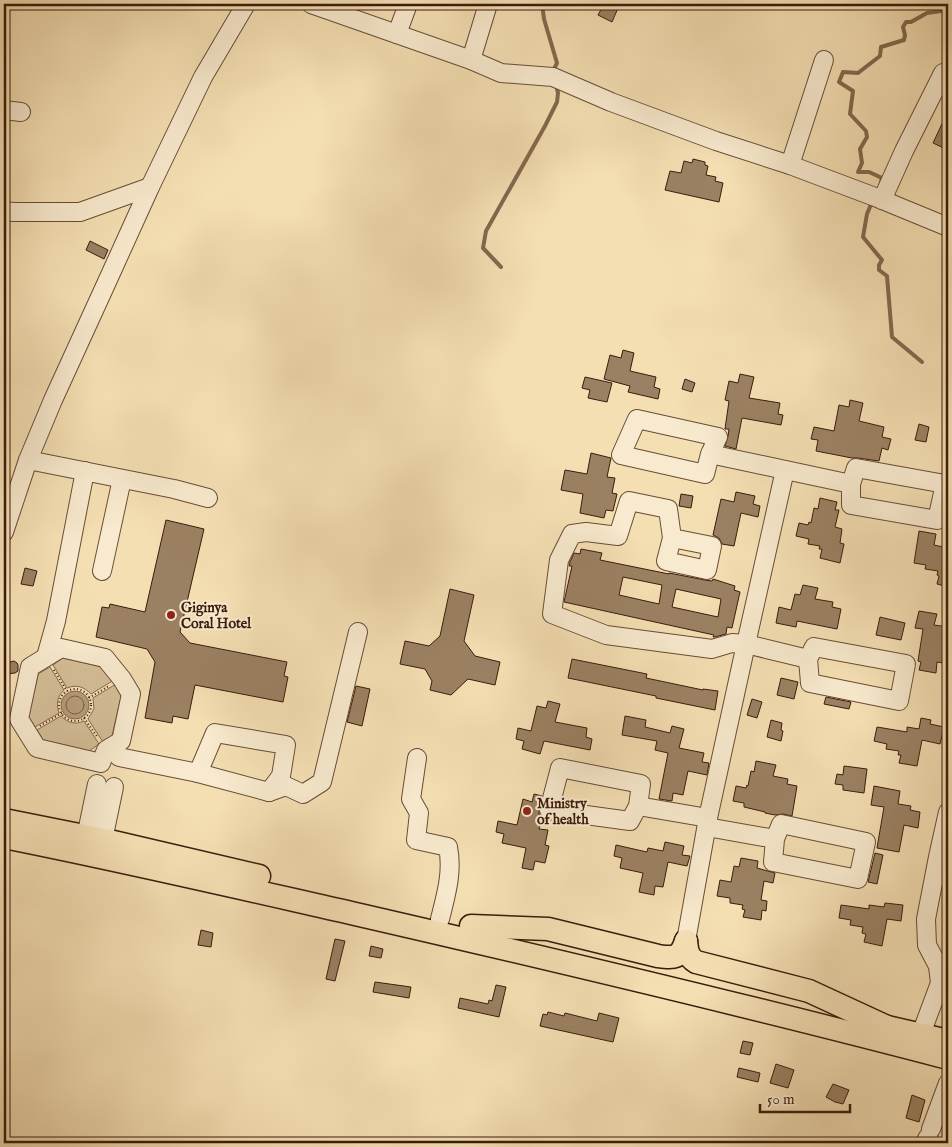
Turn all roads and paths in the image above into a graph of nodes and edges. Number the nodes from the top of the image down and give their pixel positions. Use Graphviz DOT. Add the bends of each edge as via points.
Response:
graph roads {
  1 [pos="246,4"];
  2 [pos="311,4"];
  3 [pos="408,4"];
  4 [pos="488,4"];
  5 [pos="332,7"];
  6 [pos="397,34"];
  7 [pos="471,60"];
  8 [pos="824,60"];
  9 [pos="948,75"];
  10 [pos="790,165"];
  11 [pos="150,188"];
  12 [pos="882,200"];
  13 [pos="4,211"];
  14 [pos="948,227"];
  15 [pos="710,454"];
  16 [pos="28,460"];
  17 [pos="785,470"];
  18 [pos="86,472"];
  19 [pos="122,479"];
  20 [pos="851,484"];
  21 [pos="208,498"];
  22 [pos="4,532"];
  23 [pos="672,538"];
  24 [pos="102,571"];
  25 [pos="358,632"];
  26 [pos="746,644"];
  27 [pos="46,657"];
  28 [pos="808,659"];
  29 [pos="122,678"];
  30 [pos="67,691"];
  31 [pos="90,698"];
  32 [pos="62,713"];
  33 [pos="84,718"];
  34 [pos="28,733"];
  35 [pos="417,758"];
  36 [pos="109,767"];
  37 [pos="198,773"];
  38 [pos="269,792"];
  39 [pos="638,806"];
  40 [pos="948,812"];
  41 [pos="4,820"];
  42 [pos="708,823"];
  43 [pos="4,837"];
  44 [pos="95,839"];
  45 [pos="775,839"];
  46 [pos="440,919"];
  47 [pos="471,926"];
  48 [pos="686,941"];
  49 [pos="944,984"];
  50 [pos="887,1027"];
  51 [pos="922,1034"];
  52 [pos="948,1041"];
  53 [pos="948,1058"];
  54 [pos="948,1083"];
  55 [pos="928,1136"];
  1 -- 11 [label="street" via="204,77"];
  2 -- 5 [label="street"];
  3 -- 6 [label="street"];
  4 -- 7 [label="street"];
  5 -- 6 [label="street"];
  6 -- 7 [label="street"];
  7 -- 10 [label="street" via="502,73 553,77 716,141"];
  8 -- 10 [label="street"];
  9 -- 12 [label="street" via="943,73"];
  10 -- 12 [label="street"];
  11 -- 13 [label="street" via="80,212"];
  11 -- 16 [label="street"];
  12 -- 14 [label="street"];
  15 -- 15 [label="street" via="705,474 620,455 637,419 718,437"];
  15 -- 17 [label="street"];
  16 -- 18 [label="street"];
  16 -- 22 [label="street"];
  17 -- 20 [label="street"];
  17 -- 26 [label="street"];
  18 -- 19 [label="street"];
  18 -- 27 [label="street"];
  19 -- 21 [label="street"];
  19 -- 24 [label="street"];
  20 -- 20 [label="street" via="856,468 945,484 937,520 851,505"];
  23 -- 26 [label="street" via="668,509 629,501 618,536 586,532 572,534 559,560 552,614 606,635 712,649 732,643"];
  25 -- 38 [label="street" via="322,782 303,794 286,786"];
  26 -- 28 [label="street"];
  26 -- 42 [label="street"];
  27 -- 29 [label="street" via="61,648 105,658"];
  27 -- 30 [label="path"];
  27 -- 34 [label="street" via="30,667 19,718"];
  28 -- 28 [label="street" via="814,647 906,664 900,701 810,683"];
  29 -- 31 [label="path"];
  29 -- 36 [label="street" via="131,694"];
  30 -- 31 [label="path" via="79,689"];
  30 -- 32 [label="path" via="60,701"];
  31 -- 33 [label="path" via="91,708"];
  32 -- 33 [label="path" via="67,719 77,721"];
  32 -- 34 [label="path"];
  33 -- 36 [label="path"];
  34 -- 36 [label="street" via="37,748"];
  35 -- 46 [label="street" via="410,799 419,813 416,840 448,847 450,858"];
  36 -- 37 [label="street"];
  36 -- 44 [label="street"];
  37 -- 38 [label="street"];
  37 -- 38 [label="street" via="215,733 286,745 281,776"];
  39 -- 39 [label="street" via="630,821 549,810 560,768 641,784"];
  39 -- 42 [label="street"];
  40 -- 49 [label="street" via="926,919 927,945"];
  41 -- 44 [label="main road"];
  42 -- 45 [label="street"];
  42 -- 48 [label="street"];
  43 -- 53 [label="main road" via="97,855 562,961"];
  44 -- 46 [label="main road"];
  45 -- 45 [label="street" via="780,824 866,842 858,878 773,862"];
  46 -- 47 [label="main road"];
  47 -- 48 [label="main road" via="548,929 670,957 683,950"];
  47 -- 50 [label="main road"];
  48 -- 50 [label="main road" via="687,952 696,962 809,991"];
  49 -- 51 [label="street"];
  50 -- 51 [label="main road"];
  51 -- 52 [label="main road"];
  54 -- 55 [label="street"];
}
